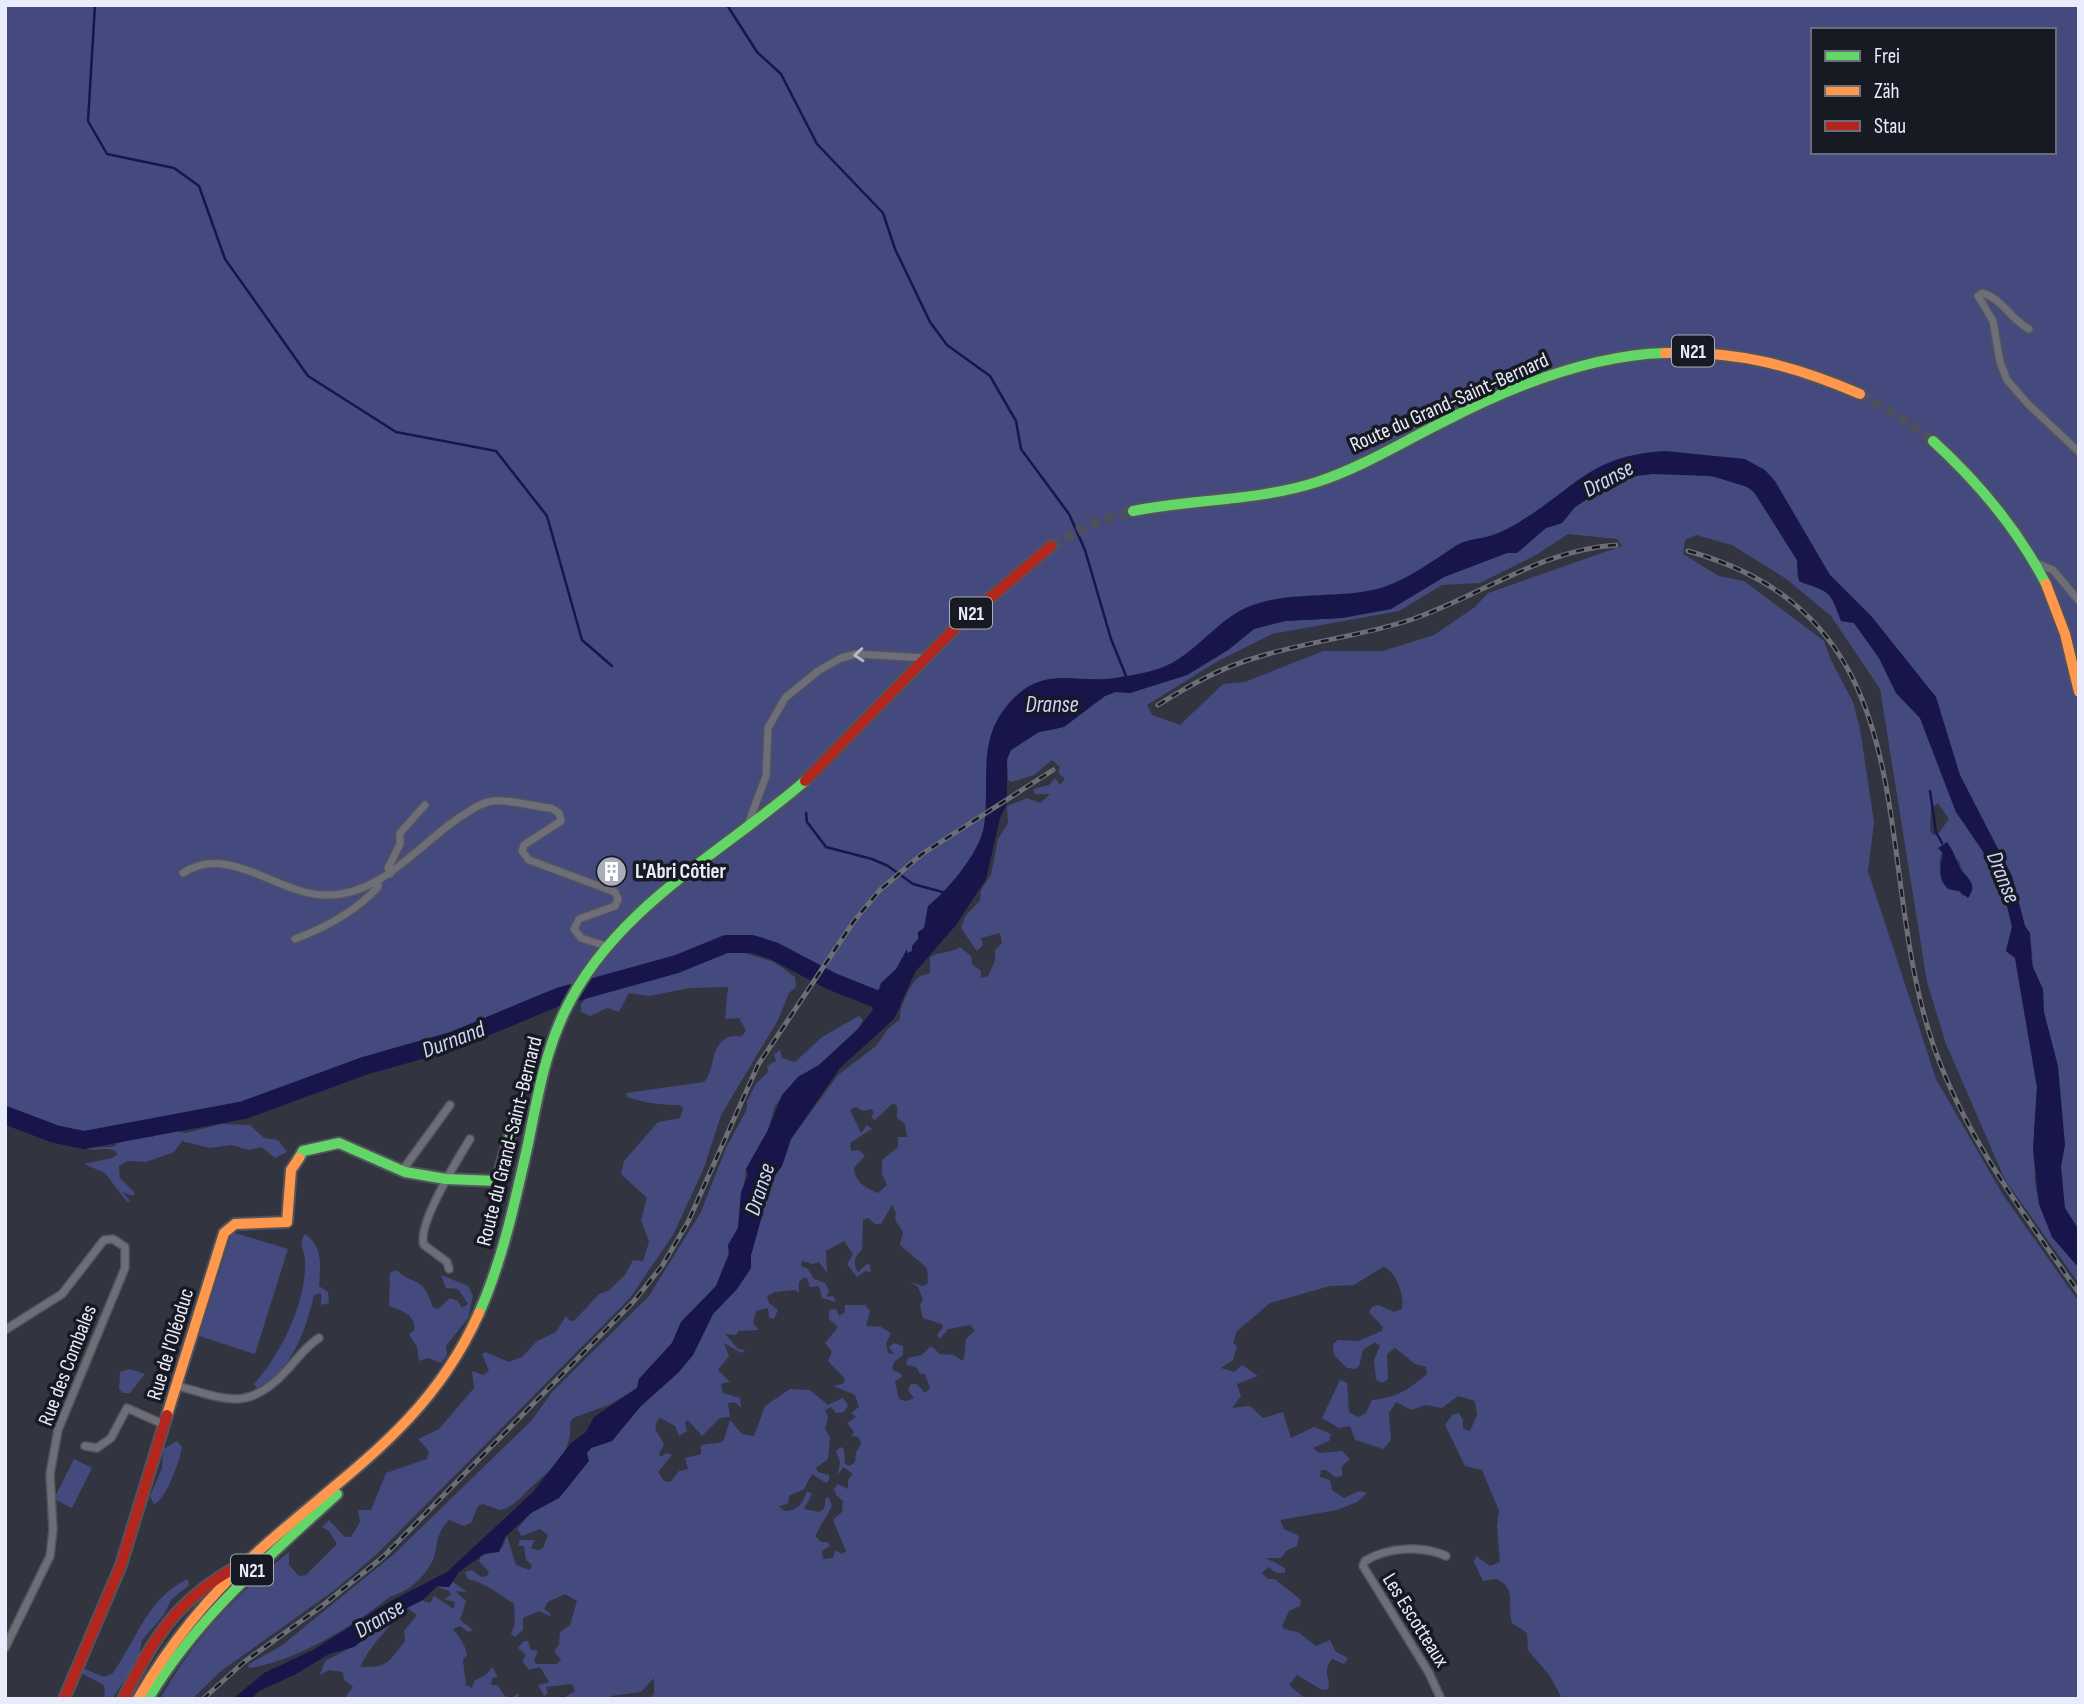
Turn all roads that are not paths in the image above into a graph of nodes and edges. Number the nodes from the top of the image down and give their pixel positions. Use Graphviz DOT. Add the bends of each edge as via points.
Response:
graph roads {
  1 [pos="2029,329"];
  2 [pos="1860,394"];
  3 [pos="1933,441"];
  4 [pos="2079,452"];
  5 [pos="1133,511"];
  6 [pos="1051,546"];
  7 [pos="2036,563"];
  8 [pos="2079,601"];
  9 [pos="2064,653"];
  10 [pos="927,658"];
  11 [pos="2079,662"];
  12 [pos="2079,692"];
  13 [pos="425,804"];
  14 [pos="744,832"];
  15 [pos="183,873"];
  16 [pos="390,874"];
  17 [pos="378,880"];
  18 [pos="295,939"];
  19 [pos="606,946"];
  20 [pos="450,1105"];
  21 [pos="511,1132"];
  22 [pos="470,1139"];
  23 [pos="404,1171"];
  24 [pos="446,1179"];
  25 [pos="449,1269"];
  26 [pos="5,1330"];
  27 [pos="319,1338"];
  28 [pos="178,1386"];
  29 [pos="165,1425"];
  30 [pos="85,1446"];
  31 [pos="373,1457"];
  32 [pos="1446,1556"];
  33 [pos="248,1563"];
  34 [pos="194,1593"];
  35 [pos="216,1593"];
  36 [pos="5,1648"];
  37 [pos="64,1699"];
  38 [pos="124,1699"];
  39 [pos="138,1699"];
  40 [pos="148,1699"];
  41 [pos="1441,1699"];
  1 -- 4 [label="street" via="1989,295 1978,296 1993,321 2007,380"];
  2 -- 5 [label="main road, Route du Grand-Saint-Bernard / N21" via="1777,361 1736,354 1651,352 1607,359 1524,385 1348,469 1300,486"];
  3 -- 7 [label="main road" via="2001,508"];
  6 -- 10 [label="main road, Route du Grand-Saint-Bernard / N21" via="996,588"];
  7 -- 8 [label="street" via="2053,570"];
  7 -- 12 [label="main road, bridge" via="2065,634"];
  9 -- 11 [label="street"];
  10 -- 14 [label="main road, Route du Grand-Saint-Bernard / N21" via="796,789"];
  10 -- 14 [label="street, one-way" via="856,653 841,657 785,698 768,728 763,791"];
  13 -- 16 [label="street" via="400,833 400,844 387,868"];
  14 -- 19 [label="main road, Route du Grand-Saint-Bernard / N21" via="657,898"];
  15 -- 17 [label="street" via="200,864 220,862 326,895"];
  16 -- 17 [label="street"];
  16 -- 19 [label="street" via="431,837 480,805 496,801 557,810 560,823 524,845 522,851 529,860 615,892 615,906 579,919 574,929 581,938"];
  17 -- 18 [label="street" via="371,894 331,926"];
  19 -- 31 [label="main road, Route du Grand-Saint-Bernard / N21" via="564,1012 545,1066 507,1236 482,1307 436,1389"];
  20 -- 23 [label="street"];
  21 -- 24 [label="main road" via="497,1181"];
  22 -- 24 [label="street"];
  23 -- 24 [label="main road"];
  23 -- 28 [label="main road, Rue de l'Oléoduc" via="344,1144 303,1151 291,1170 287,1222 235,1224 225,1233"];
  24 -- 25 [label="street" via="422,1240"];
  26 -- 36 [label="street, Rue des Combales" via="62,1294 104,1240 113,1239 125,1247 125,1268 58,1430 50,1474 50,1556"];
  27 -- 28 [label="street" via="272,1386 247,1399 226,1400"];
  28 -- 29 [label="main road, Rue de l'Oléoduc"];
  29 -- 30 [label="street" via="127,1408 111,1438 97,1448"];
  29 -- 37 [label="main road, Rue de l'Oléoduc" via="121,1565"];
  31 -- 33 [label="main road, Route du Grand-Saint-Bernard / N21"];
  31 -- 40 [label="main road, Route du Grand-Saint-Bernard / N21" via="205,1618"];
  32 -- 41 [label="street, Les Escotteaux" via="1419,1548 1376,1555 1363,1566"];
  33 -- 34 [label="main road"];
  33 -- 35 [label="main road, Route du Grand-Saint-Bernard / N21"];
  34 -- 35 [label="main road"];
  34 -- 38 [label="main road" via="162,1626"];
  35 -- 39 [label="main road, Route du Grand-Saint-Bernard / N21" via="176,1639"];
}
